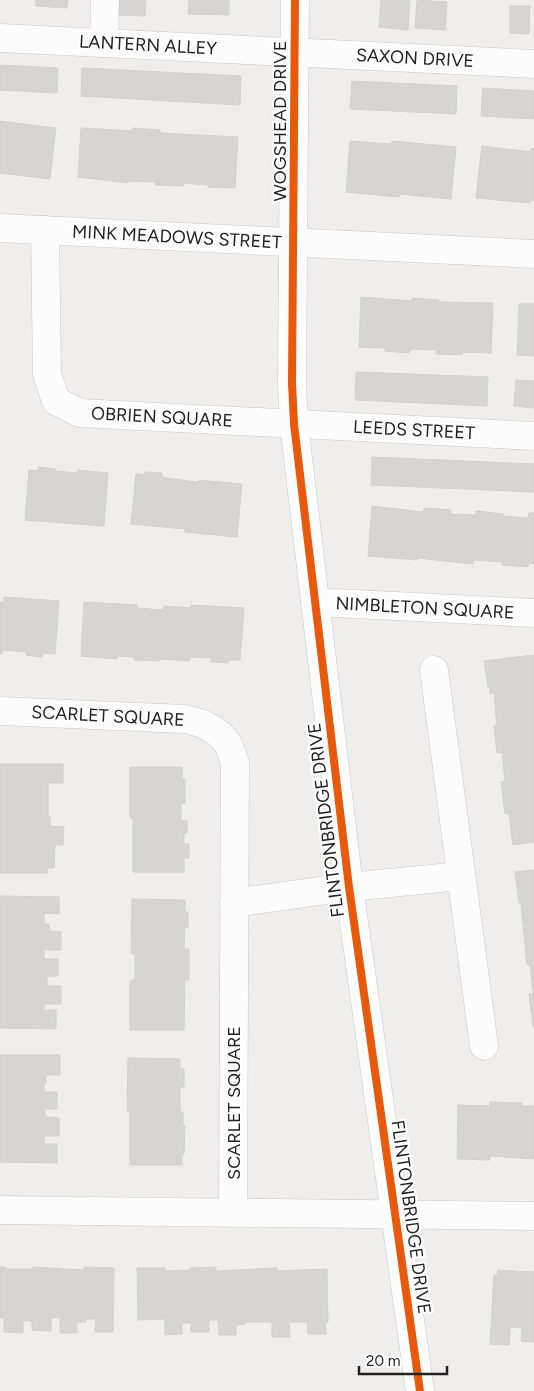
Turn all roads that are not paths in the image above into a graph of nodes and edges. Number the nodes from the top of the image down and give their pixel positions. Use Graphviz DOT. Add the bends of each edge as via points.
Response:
graph roads {
  1 [pos="105,0"];
  2 [pos="295,0"];
  3 [pos="0,38"];
  4 [pos="104,43"];
  5 [pos="295,52"];
  6 [pos="534,64"];
  7 [pos="0,228"];
  8 [pos="45,230"];
  9 [pos="294,242"];
  10 [pos="534,254"];
  11 [pos="294,424"];
  12 [pos="534,436"];
  13 [pos="315,602"];
  14 [pos="534,613"];
  15 [pos="434,670"];
  16 [pos="0,711"];
  17 [pos="461,876"];
  18 [pos="349,888"];
  19 [pos="234,903"];
  20 [pos="484,1046"];
  21 [pos="0,1210"];
  22 [pos="233,1213"];
  23 [pos="396,1214"];
  24 [pos="534,1216"];
  25 [pos="420,1391"];
  1 -- 4 [label="street"];
  2 -- 5 [label="street, WOGSHEAD DRIVE"];
  3 -- 4 [label="street, LANTERN ALLEY"];
  4 -- 5 [label="street, LANTERN ALLEY"];
  5 -- 6 [label="street, SAXON DRIVE"];
  5 -- 9 [label="street, WOGSHEAD DRIVE"];
  7 -- 8 [label="street, MINK MEADOWS STREET"];
  8 -- 9 [label="street, MINK MEADOWS STREET"];
  8 -- 11 [label="street, OBRIEN SQUARE" via="47,374 56,401 80,413"];
  9 -- 10 [label="street, MINK MEADOWS STREET"];
  9 -- 11 [label="street, FLINTONBRIDGE DRIVE"];
  11 -- 12 [label="street, LEEDS STREET"];
  11 -- 13 [label="street, FLINTONBRIDGE DRIVE"];
  13 -- 14 [label="street, NIMBLETON SQUARE"];
  13 -- 18 [label="street, FLINTONBRIDGE DRIVE"];
  15 -- 17 [label="street"];
  16 -- 19 [label="street, SCARLET SQUARE" via="184,719 214,729 228,745 235,764"];
  17 -- 18 [label="street"];
  17 -- 20 [label="street"];
  18 -- 19 [label="street"];
  18 -- 23 [label="street, FLINTONBRIDGE DRIVE"];
  19 -- 22 [label="street, SCARLET SQUARE"];
  21 -- 22 [label="street"];
  22 -- 23 [label="street"];
  23 -- 24 [label="street"];
  23 -- 25 [label="street, FLINTONBRIDGE DRIVE"];
}
